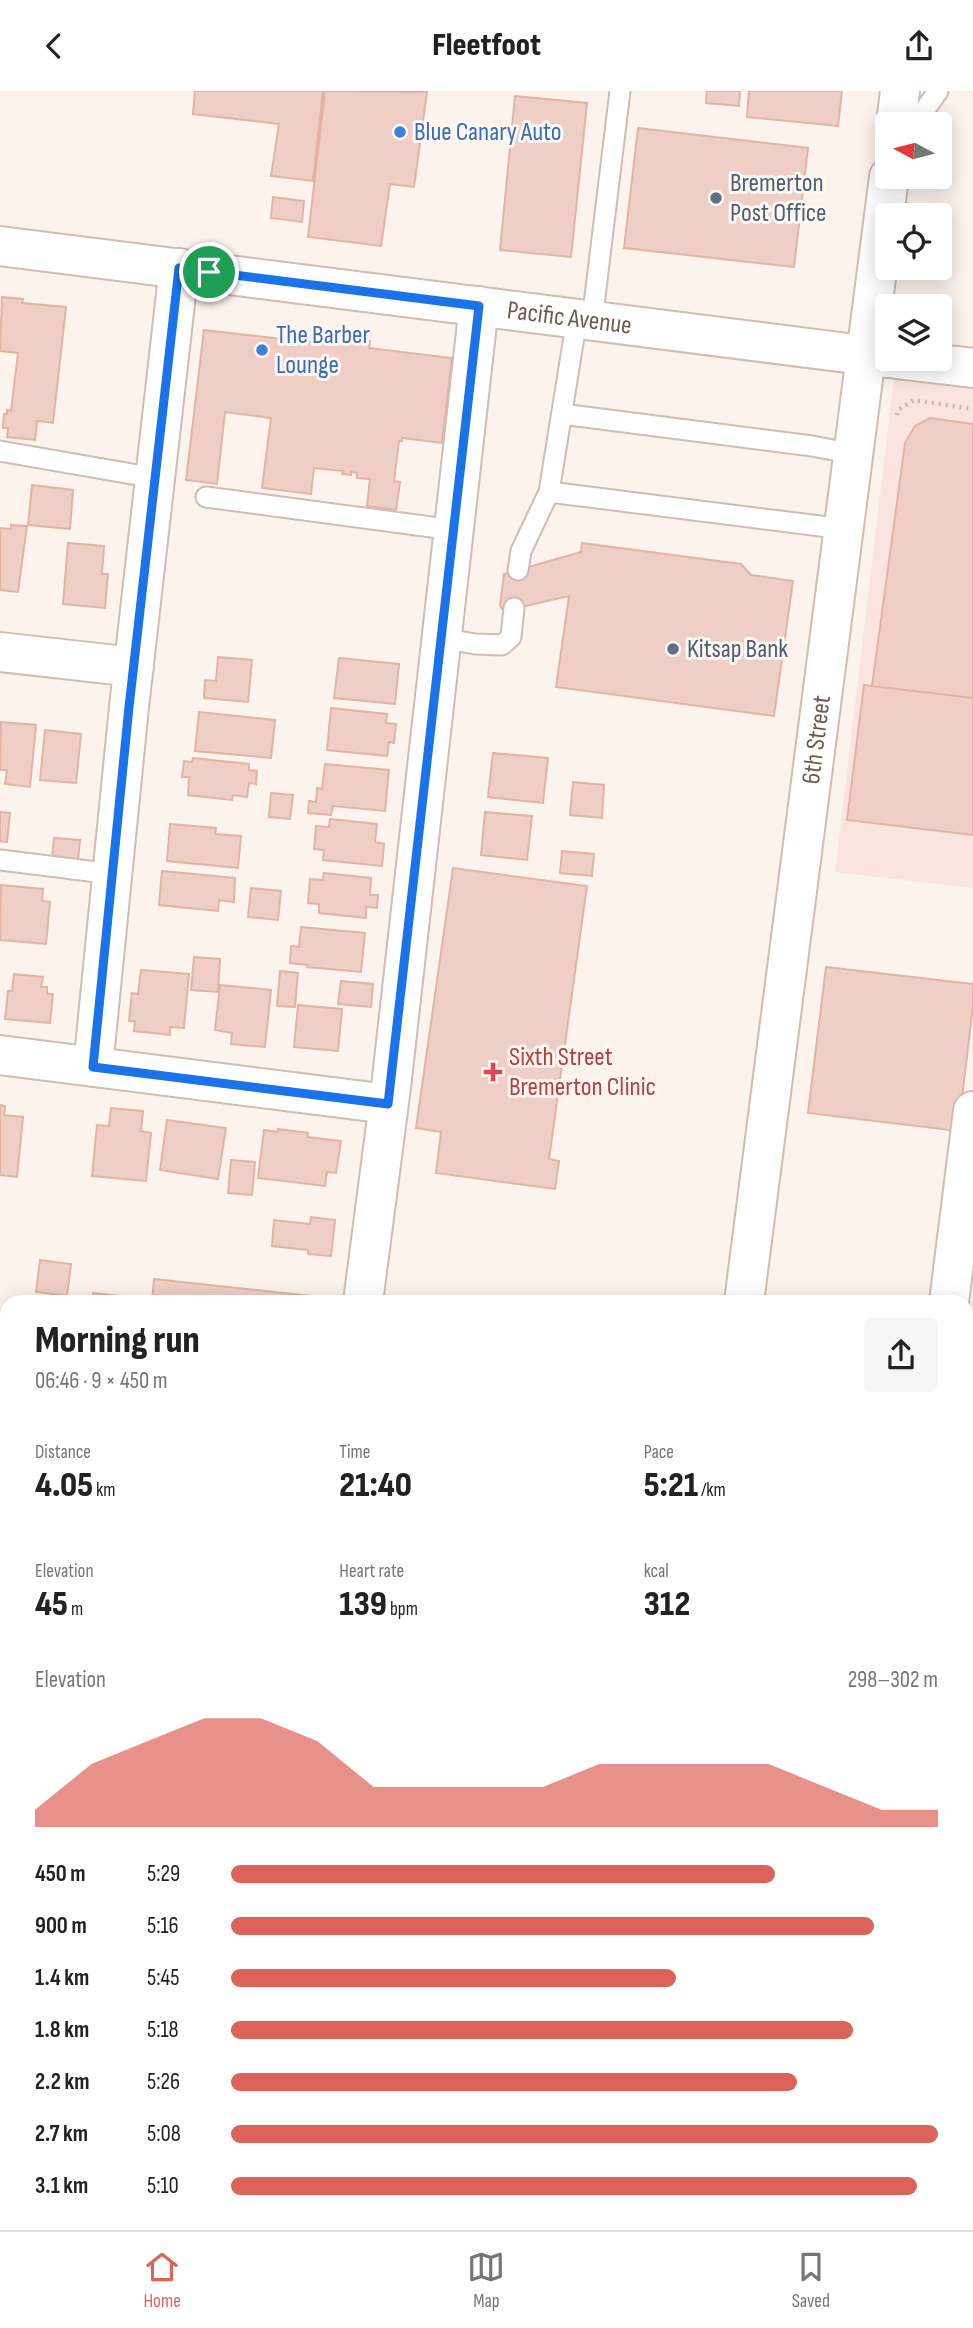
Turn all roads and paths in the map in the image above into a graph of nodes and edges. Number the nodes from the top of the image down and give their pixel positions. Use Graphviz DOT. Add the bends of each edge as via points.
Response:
graph roads {
  1 [pos="620,91"];
  2 [pos="900,91"];
  3 [pos="938,91"];
  4 [pos="897,112"];
  5 [pos="923,112"];
  6 [pos="889,189"];
  7 [pos="0,246"];
  8 [pos="179,268"];
  9 [pos="885,294"];
  10 [pos="479,306"];
  11 [pos="585,320"];
  12 [pos="875,356"];
  13 [pos="952,365"];
  14 [pos="973,368"];
  15 [pos="879,371"];
  16 [pos="562,414"];
  17 [pos="0,451"];
  18 [pos="854,454"];
  19 [pos="155,478"];
  20 [pos="549,492"];
  21 [pos="206,497"];
  22 [pos="844,529"];
  23 [pos="454,530"];
  24 [pos="518,570"];
  25 [pos="514,608"];
  26 [pos="441,638"];
  27 [pos="0,652"];
  28 [pos="134,667"];
  29 [pos="0,860"];
  30 [pos="113,874"];
  31 [pos="0,1055"];
  32 [pos="93,1067"];
  33 [pos="388,1104"];
  34 [pos="973,1111"];
  35 [pos="364,1295"];
  36 [pos="745,1295"];
  37 [pos="950,1295"];
  1 -- 11 [label="lane"];
  2 -- 4 [label="street"];
  3 -- 5 [label="lane"];
  6 -- 9 [label="street, 6th Street"];
  7 -- 8 [label="street, Pacific Avenue"];
  8 -- 10 [label="street, Pacific Avenue"];
  8 -- 19 [label="street"];
  10 -- 11 [label="street, Pacific Avenue"];
  10 -- 23 [label="street"];
  11 -- 12 [label="street, Pacific Avenue"];
  11 -- 16 [label="lane"];
  13 -- 14 [label="street, Pacific Avenue"];
  15 -- 18 [label="street, 6th Street"];
  16 -- 18 [label="lane"];
  16 -- 20 [label="lane"];
  17 -- 19 [label="lane"];
  18 -- 22 [label="street, 6th Street"];
  19 -- 28 [label="street"];
  20 -- 22 [label="lane"];
  20 -- 24 [label="lane" via="521,551"];
  21 -- 23 [label="lane"];
  22 -- 36 [label="street, 6th Street"];
  23 -- 26 [label="street"];
  25 -- 26 [label="lane" via="511,636 502,645"];
  26 -- 33 [label="street"];
  27 -- 28 [label="street"];
  28 -- 30 [label="street"];
  29 -- 30 [label="lane"];
  30 -- 32 [label="street"];
  31 -- 32 [label="street"];
  32 -- 33 [label="street"];
  33 -- 35 [label="street"];
  34 -- 37 [label="street"];
}
